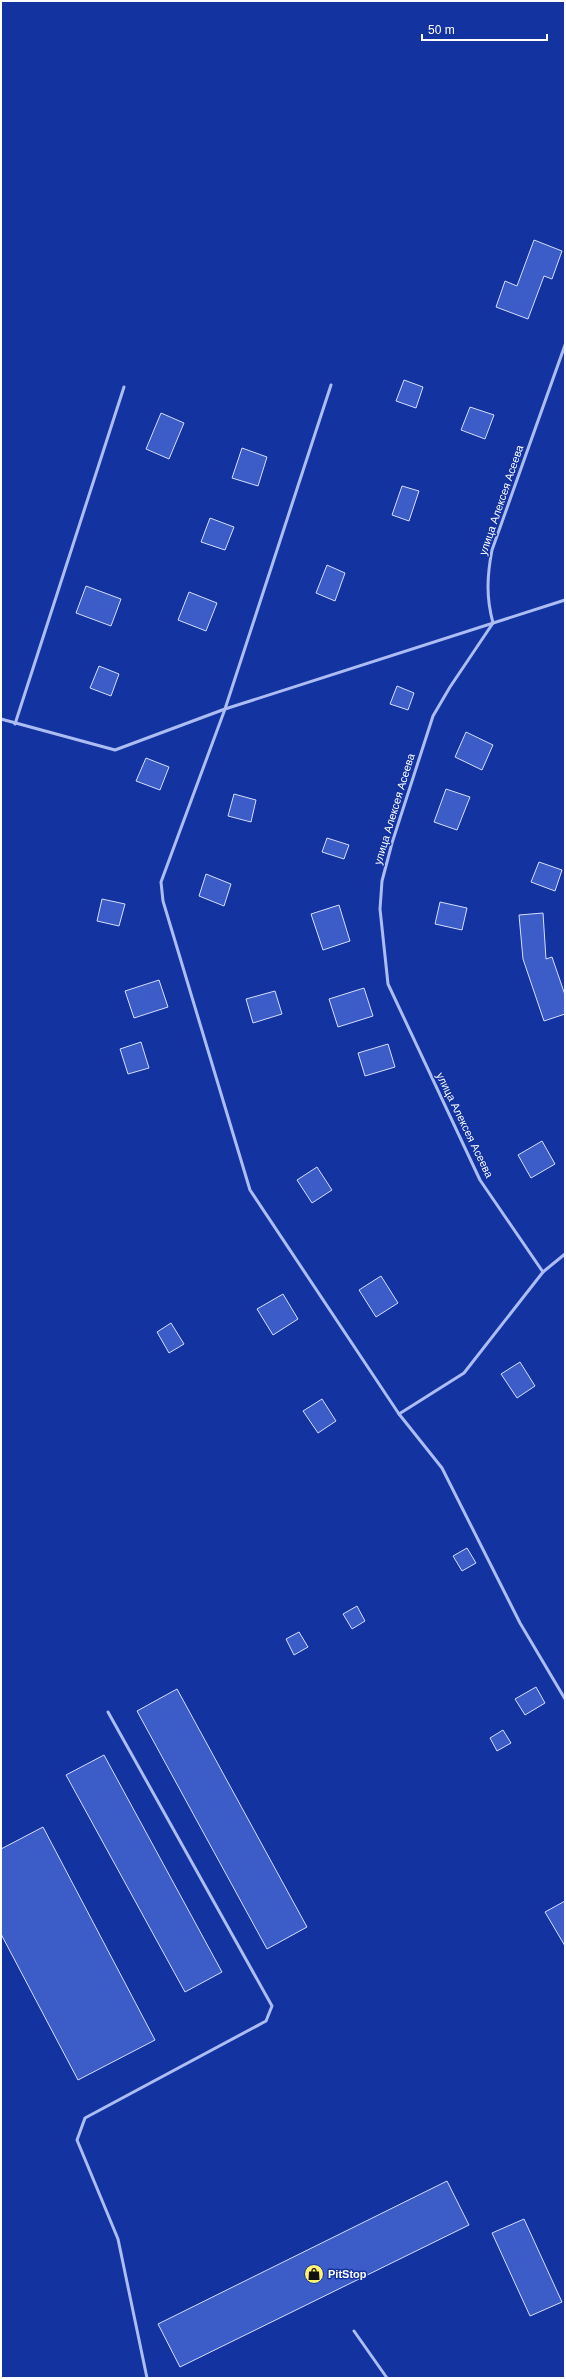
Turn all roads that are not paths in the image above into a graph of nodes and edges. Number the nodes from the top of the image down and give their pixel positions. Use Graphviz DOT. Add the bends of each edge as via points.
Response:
graph roads {
  1 [pos="565,345"];
  2 [pos="331,385"];
  3 [pos="124,387"];
  4 [pos="565,600"];
  5 [pos="493,623"];
  6 [pos="225,709"];
  7 [pos="1,719"];
  8 [pos="14,724"];
  9 [pos="565,1254"];
  10 [pos="543,1272"];
  11 [pos="399,1414"];
  12 [pos="565,1698"];
  13 [pos="108,1712"];
  14 [pos="354,2331"];
  15 [pos="147,2378"];
  16 [pos="387,2378"];
  1 -- 5 [label="lane, улица Алексея Асеева" via="492,550 487,591"];
  2 -- 6 [label="lane"];
  3 -- 8 [label="lane"];
  4 -- 5 [label="lane"];
  5 -- 6 [label="lane"];
  5 -- 10 [label="lane, улица Алексея Асеева" via="433,716 392,843 382,881 380,909 388,984 480,1180"];
  6 -- 8 [label="lane" via="115,750"];
  6 -- 11 [label="lane" via="161,882 163,901 250,1190"];
  7 -- 8 [label="lane"];
  9 -- 10 [label="lane"];
  10 -- 11 [label="lane" via="464,1373"];
  11 -- 12 [label="lane" via="442,1468 520,1623"];
  13 -- 15 [label="lane" via="272,2006 266,2021 85,2118 77,2140 118,2239"];
  14 -- 16 [label="lane"];
}
